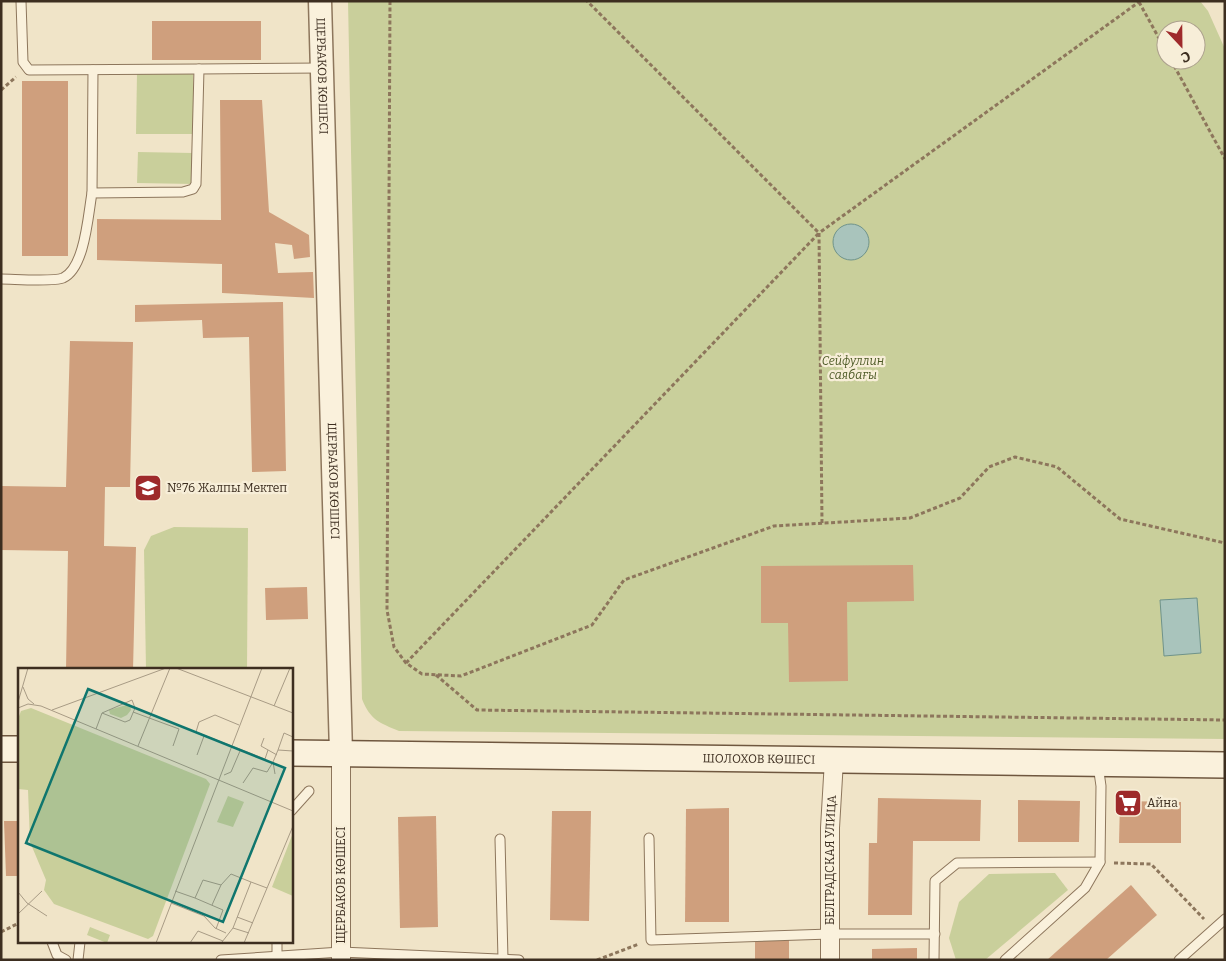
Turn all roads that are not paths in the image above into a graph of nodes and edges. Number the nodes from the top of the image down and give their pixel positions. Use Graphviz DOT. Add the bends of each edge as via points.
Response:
graph roads {
  1 [pos="21,1"];
  2 [pos="320,1"];
  3 [pos="322,68"];
  4 [pos="199,69"];
  5 [pos="93,70"];
  6 [pos="92,193"];
  7 [pos="1,279"];
  8 [pos="1,749"];
  9 [pos="18,749"];
  10 [pos="292,753"];
  11 [pos="341,753"];
  12 [pos="834,760"];
  13 [pos="1098,763"];
  14 [pos="1225,765"];
  15 [pos="308,791"];
  16 [pos="292,810"];
  17 [pos="649,838"];
  18 [pos="500,839"];
  19 [pos="1100,862"];
  20 [pos="1225,919"];
  21 [pos="830,934"];
  22 [pos="935,934"];
  23 [pos="53,944"];
  24 [pos="80,944"];
  25 [pos="277,944"];
  26 [pos="277,956"];
  27 [pos="341,956"];
  28 [pos="502,959"];
  29 [pos="66,960"];
  30 [pos="78,960"];
  31 [pos="221,960"];
  32 [pos="520,960"];
  33 [pos="830,960"];
  34 [pos="934,960"];
  35 [pos="1005,960"];
  36 [pos="1179,960"];
  1 -- 5 [label="lane" via="25,68"];
  2 -- 3 [label="street, ЩЕРБАКОВ КӨШЕСІ"];
  3 -- 4 [label="lane"];
  3 -- 11 [label="street, ЩЕРБАКОВ КӨШЕСІ"];
  4 -- 5 [label="lane"];
  4 -- 6 [label="lane" via="196,184 193,189 184,192"];
  5 -- 6 [label="lane"];
  6 -- 7 [label="lane" via="79,260 72,271 62,278"];
  8 -- 9 [label="main road"];
  10 -- 11 [label="main road, ШОЛОХОВ КӨШЕСІ"];
  11 -- 12 [label="main road, ШОЛОХОВ КӨШЕСІ"];
  11 -- 27 [label="street, ЩЕРБАКОВ КӨШЕСІ"];
  12 -- 13 [label="main road, ШОЛОХОВ КӨШЕСІ"];
  12 -- 21 [label="street, БЕЛГРАДСКАЯ УЛИЦА"];
  13 -- 14 [label="main road, ШОЛОХОВ КӨШЕСІ"];
  13 -- 19 [label="lane" via="1102,786"];
  15 -- 16 [label="lane"];
  17 -- 21 [label="lane" via="651,940"];
  18 -- 28 [label="lane"];
  19 -- 22 [label="lane" via="956,863 935,881"];
  19 -- 35 [label="lane" via="1085,888"];
  20 -- 36 [label="lane"];
  21 -- 22 [label="lane"];
  21 -- 33 [label="street, БЕЛГРАДСКАЯ УЛИЦА"];
  22 -- 34 [label="lane"];
  23 -- 29 [label="lane" via="56,955"];
  24 -- 30 [label="lane"];
  25 -- 26 [label="lane"];
  26 -- 27 [label="lane"];
  26 -- 31 [label="lane"];
  27 -- 28 [label="lane"];
  28 -- 32 [label="lane"];
}
